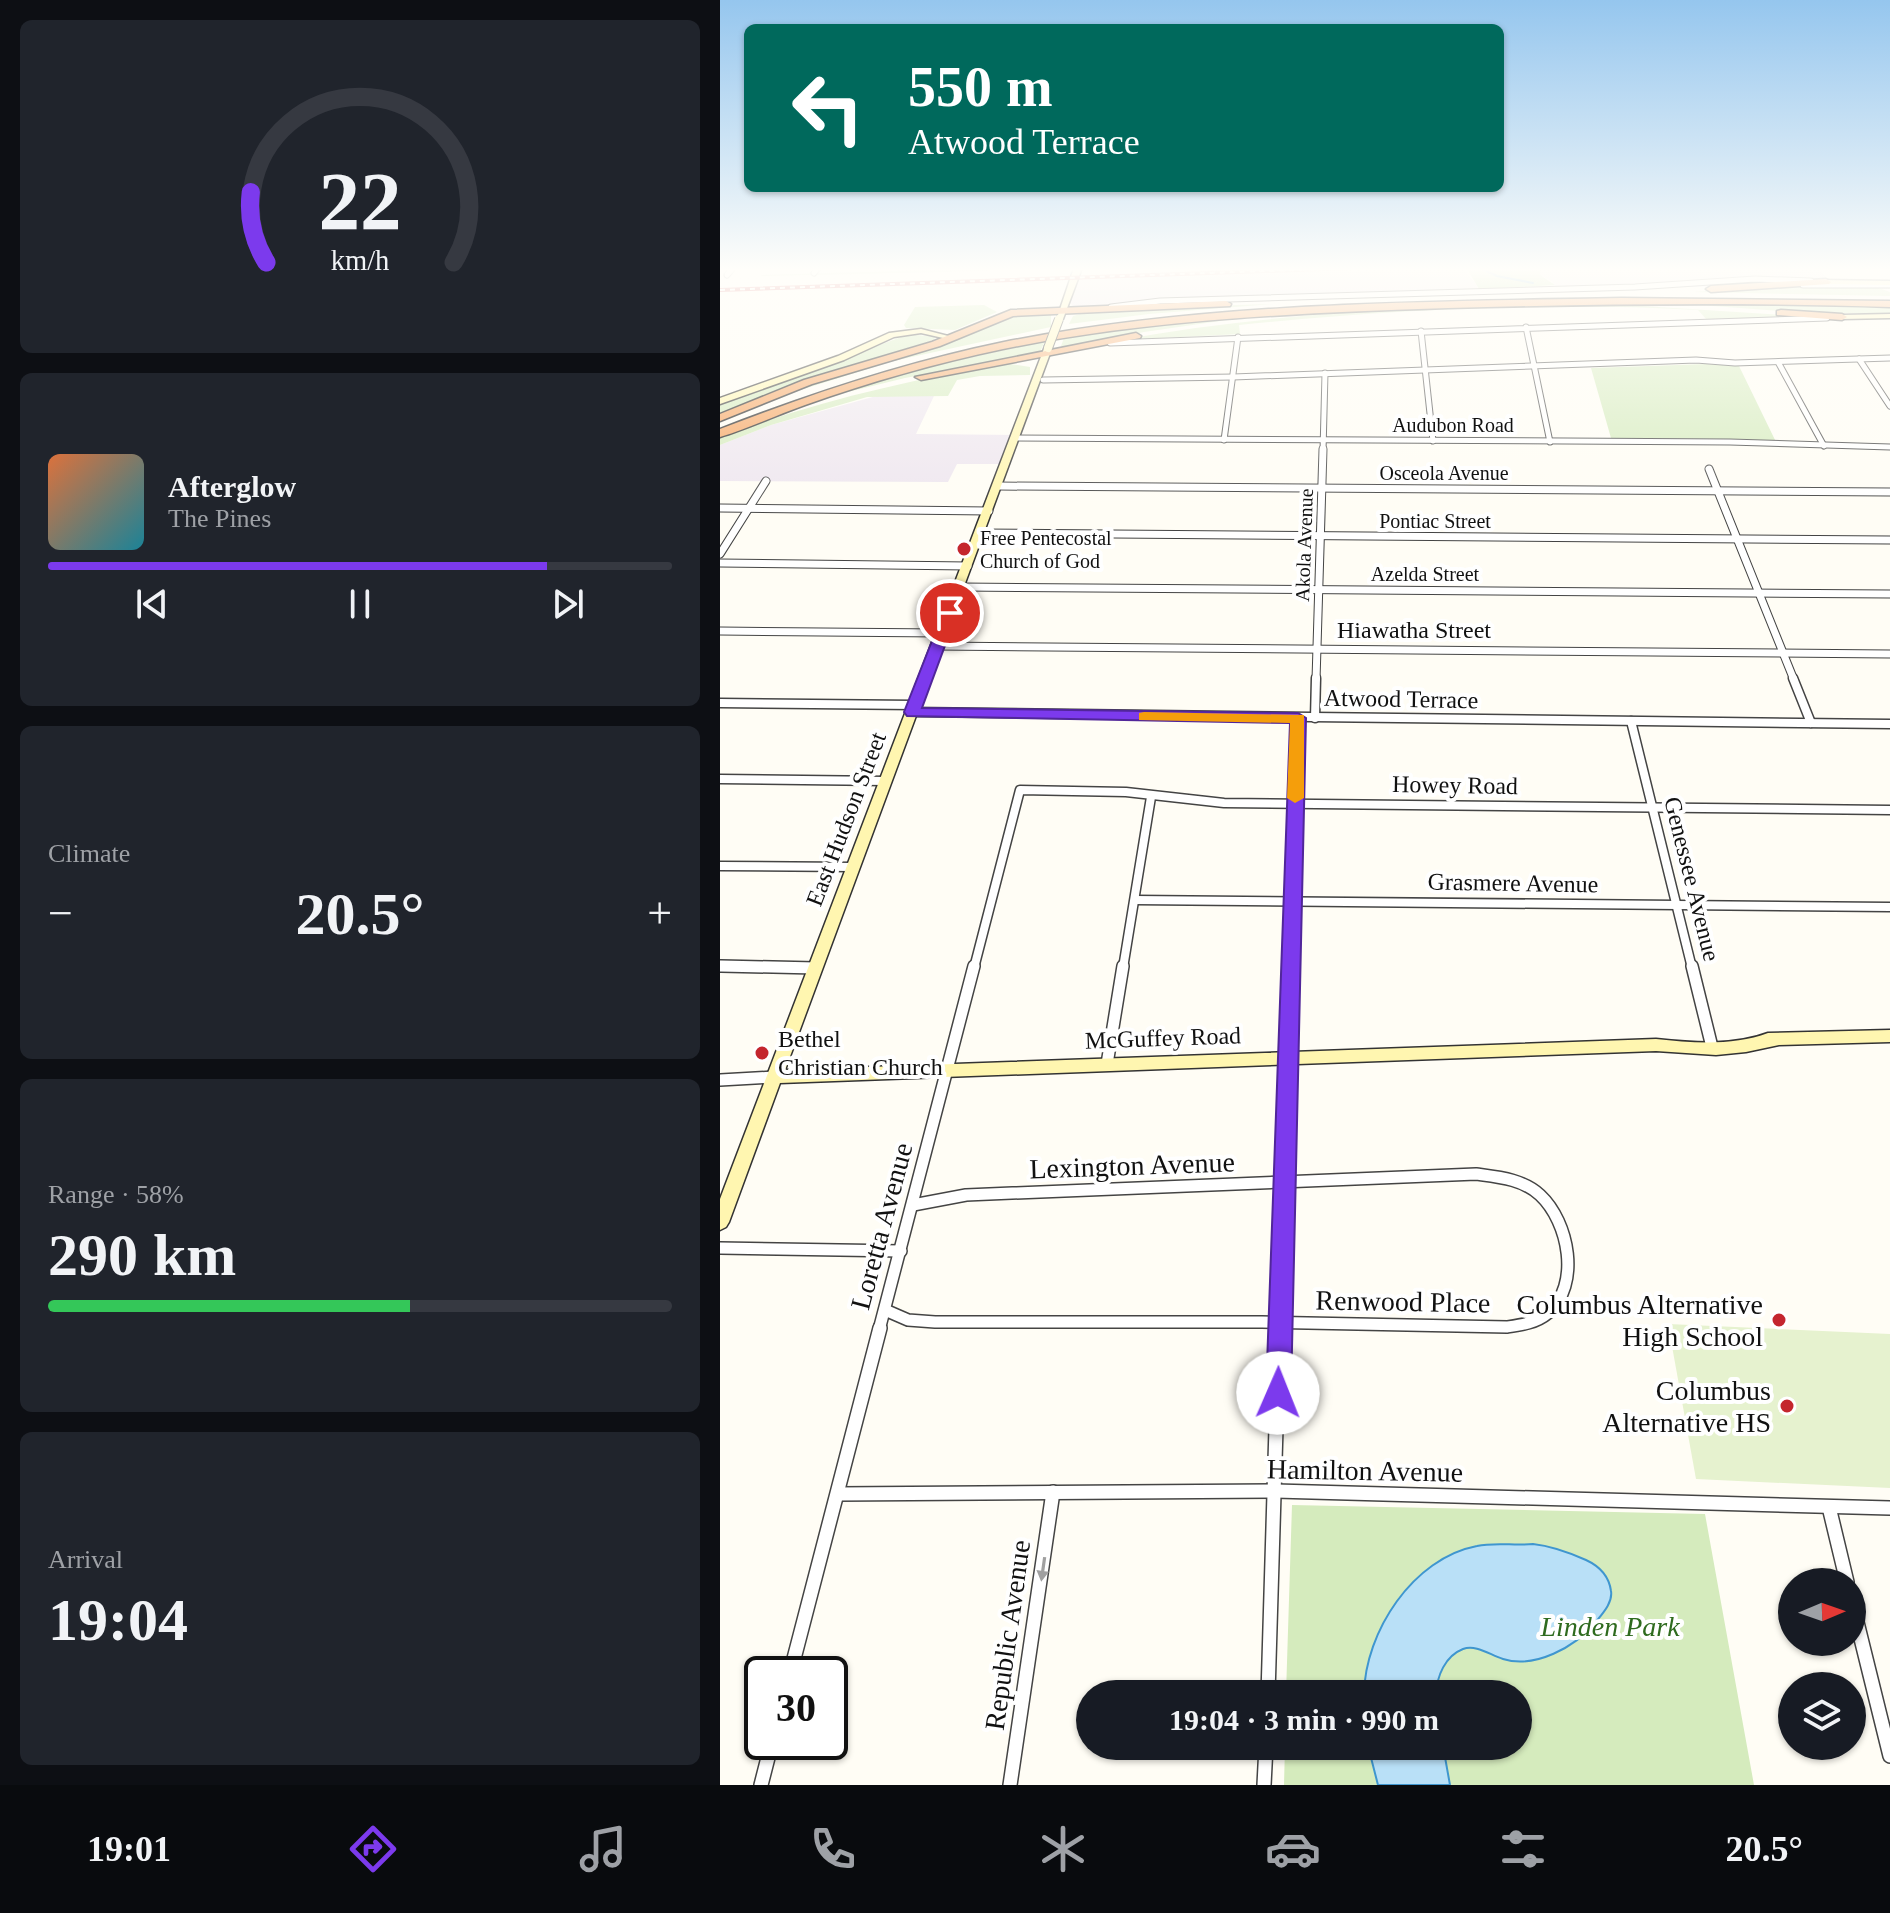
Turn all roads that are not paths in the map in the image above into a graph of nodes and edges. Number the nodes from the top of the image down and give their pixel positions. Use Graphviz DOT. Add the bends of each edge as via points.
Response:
graph roads {
  1 [pos="856,351"];
  2 [pos="908,351"];
  3 [pos="957,351"];
  4 [pos="985,351"];
  5 [pos="1045,351"];
  6 [pos="1050,351"];
  7 [pos="1236,351"];
  8 [pos="1424,351"];
  9 [pos="1531,351"];
  10 [pos="1890,358"];
  11 [pos="1859,359"];
  12 [pos="1000,362"];
  13 [pos="1778,362"];
  14 [pos="1534,366"];
  15 [pos="1426,370"];
  16 [pos="1325,373"];
  17 [pos="1041,376"];
  18 [pos="1233,377"];
  19 [pos="720,401"];
  20 [pos="1890,406"];
  21 [pos="720,421"];
  22 [pos="737,426"];
  23 [pos="720,433"];
  24 [pos="1016,438"];
  25 [pos="1224,440"];
  26 [pos="1323,440"];
  27 [pos="1433,441"];
  28 [pos="1550,442"];
  29 [pos="1824,446"];
  30 [pos="1890,447"];
  31 [pos="1709,469"];
  32 [pos="766,481"];
  33 [pos="998,486"];
  34 [pos="1321,488"];
  35 [pos="1718,491"];
  36 [pos="1890,492"];
  37 [pos="720,508"];
  38 [pos="749,509"];
  39 [pos="989,511"];
  40 [pos="980,533"];
  41 [pos="1320,536"];
  42 [pos="1737,539"];
  43 [pos="1890,540"];
  44 [pos="720,554"];
  45 [pos="720,563"];
  46 [pos="968,566"];
  47 [pos="960,587"];
  48 [pos="1318,590"];
  49 [pos="1759,593"];
  50 [pos="1890,594"];
  51 [pos="720,631"];
  52 [pos="942,633"];
  53 [pos="937,646"];
  54 [pos="1317,650"];
  55 [pos="1783,653"];
  56 [pos="1890,654"];
  57 [pos="720,703"];
  58 [pos="914,709"];
  59 [pos="1298,718"];
  60 [pos="1315,718"];
  61 [pos="1631,721"];
  62 [pos="1811,723"];
  63 [pos="1890,724"];
  64 [pos="720,779"];
  65 [pos="886,781"];
  66 [pos="1020,790"];
  67 [pos="1151,797"];
  68 [pos="1295,804"];
  69 [pos="1651,807"];
  70 [pos="1890,810"];
  71 [pos="720,866"];
  72 [pos="854,867"];
  73 [pos="1135,900"];
  74 [pos="1291,901"];
  75 [pos="1675,905"];
  76 [pos="1890,907"];
  77 [pos="720,966"];
  78 [pos="816,968"];
  79 [pos="1890,1036"];
  80 [pos="1710,1042"];
  81 [pos="1287,1058"];
  82 [pos="1107,1064"];
  83 [pos="948,1070"];
  84 [pos="774,1077"];
  85 [pos="720,1080"];
  86 [pos="1283,1183"];
  87 [pos="1541,1195"];
  88 [pos="913,1205"];
  89 [pos="720,1222"];
  90 [pos="720,1248"];
  91 [pos="901,1251"];
  92 [pos="885,1310"];
  93 [pos="1280,1322"];
  94 [pos="1276,1491"];
  95 [pos="1053,1492"];
  96 [pos="838,1494"];
  97 [pos="1829,1507"];
  98 [pos="1890,1508"];
  99 [pos="1844,1568"];
  100 [pos="795,1656"];
  101 [pos="1865,1656"];
  102 [pos="1269,1680"];
  103 [pos="1890,1756"];
  104 [pos="767,1760"];
  105 [pos="1265,1760"];
  106 [pos="761,1785"];
  107 [pos="1010,1785"];
  108 [pos="1264,1785"];
  1 -- 19 [label="main road"];
  2 -- 21 [label="highway" via="808,382"];
  3 -- 21 [label="highway" via="890,366"];
  4 -- 22 [label="highway" via="811,397"];
  5 -- 12 [label="highway"];
  6 -- 17 [label="main road, East Hudson Street"];
  7 -- 18 [label="street"];
  8 -- 15 [label="street"];
  9 -- 14 [label="street"];
  10 -- 11 [label="street"];
  11 -- 13 [label="street"];
  11 -- 20 [label="street"];
  12 -- 17 [label="highway" via="1028,364"];
  12 -- 22 [label="highway" via="853,392"];
  13 -- 14 [label="street"];
  13 -- 29 [label="street"];
  14 -- 15 [label="street"];
  14 -- 28 [label="street"];
  15 -- 16 [label="street"];
  15 -- 27 [label="street"];
  16 -- 18 [label="street"];
  16 -- 26 [label="street, Akola Avenue"];
  17 -- 18 [label="street"];
  17 -- 24 [label="main road, East Hudson Street"];
  18 -- 25 [label="street"];
  22 -- 23 [label="highway"];
  24 -- 25 [label="street, Audubon Road"];
  24 -- 33 [label="main road, East Hudson Street"];
  25 -- 26 [label="street, Audubon Road"];
  26 -- 27 [label="street, Audubon Road"];
  26 -- 34 [label="street, Akola Avenue"];
  27 -- 28 [label="street, Audubon Road"];
  28 -- 29 [label="street, Audubon Road"];
  29 -- 30 [label="street, Audubon Road"];
  31 -- 35 [label="street"];
  32 -- 38 [label="street"];
  33 -- 34 [label="street, Osceola Avenue"];
  33 -- 39 [label="main road, East Hudson Street"];
  34 -- 35 [label="street, Osceola Avenue"];
  34 -- 41 [label="street, Akola Avenue"];
  35 -- 36 [label="street, Osceola Avenue"];
  35 -- 42 [label="street"];
  37 -- 38 [label="street"];
  38 -- 39 [label="street"];
  38 -- 44 [label="street"];
  39 -- 40 [label="main road, East Hudson Street"];
  40 -- 41 [label="street, Pontiac Street"];
  40 -- 46 [label="main road, East Hudson Street"];
  41 -- 42 [label="street, Pontiac Street"];
  41 -- 48 [label="street, Akola Avenue"];
  42 -- 43 [label="street, Pontiac Street"];
  42 -- 49 [label="street"];
  45 -- 46 [label="street"];
  46 -- 47 [label="main road, East Hudson Street"];
  47 -- 48 [label="street, Azelda Street"];
  47 -- 52 [label="main road, East Hudson Street"];
  48 -- 49 [label="street, Azelda Street"];
  48 -- 54 [label="street, Akola Avenue"];
  49 -- 50 [label="street, Azelda Street"];
  49 -- 55 [label="street"];
  51 -- 52 [label="street"];
  52 -- 53 [label="main road, East Hudson Street"];
  53 -- 54 [label="street, Hiawatha Street"];
  53 -- 58 [label="main road, East Hudson Street"];
  54 -- 55 [label="street, Hiawatha Street"];
  54 -- 60 [label="street, Akola Avenue"];
  55 -- 56 [label="street, Hiawatha Street"];
  55 -- 62 [label="street"];
  57 -- 58 [label="street, Atwood Terrace"];
  58 -- 59 [label="street, Atwood Terrace"];
  58 -- 65 [label="main road, East Hudson Street"];
  59 -- 60 [label="street, Atwood Terrace"];
  59 -- 68 [label="street"];
  60 -- 61 [label="street, Atwood Terrace"];
  61 -- 62 [label="street, Atwood Terrace"];
  61 -- 69 [label="street, Genessee Avenue"];
  62 -- 63 [label="street, Atwood Terrace"];
  64 -- 65 [label="street"];
  65 -- 72 [label="main road, East Hudson Street"];
  66 -- 67 [label="street, Howey Road"];
  66 -- 83 [label="street, Loretta Avenue"];
  67 -- 68 [label="street, Howey Road"];
  67 -- 73 [label="street"];
  68 -- 69 [label="street, Howey Road"];
  68 -- 74 [label="street"];
  69 -- 70 [label="street, Howey Road"];
  69 -- 75 [label="street, Genessee Avenue"];
  71 -- 72 [label="street"];
  72 -- 78 [label="main road, East Hudson Street"];
  73 -- 74 [label="street, Grasmere Avenue"];
  73 -- 82 [label="street"];
  74 -- 75 [label="street, Grasmere Avenue"];
  74 -- 81 [label="street"];
  75 -- 76 [label="street, Grasmere Avenue"];
  75 -- 80 [label="street, Genessee Avenue"];
  77 -- 78 [label="street"];
  78 -- 84 [label="main road, East Hudson Street"];
  79 -- 80 [label="main road, McGuffey Road"];
  80 -- 81 [label="main road, McGuffey Road" via="1681,1048"];
  81 -- 82 [label="main road, McGuffey Road"];
  81 -- 86 [label="street"];
  82 -- 83 [label="main road, McGuffey Road"];
  83 -- 84 [label="main road, McGuffey Road"];
  83 -- 88 [label="street, Loretta Avenue"];
  84 -- 85 [label="street, McGuffey Road"];
  84 -- 89 [label="main road, East Hudson Street"];
  86 -- 87 [label="street, Lexington Avenue" via="1476,1174 1510,1178"];
  86 -- 88 [label="street, Lexington Avenue" via="966,1195"];
  86 -- 93 [label="street"];
  87 -- 93 [label="street, Renwood Place" via="1558,1219 1567,1270 1561,1296 1540,1319 1507,1327"];
  88 -- 91 [label="street, Loretta Avenue"];
  90 -- 91 [label="street"];
  91 -- 92 [label="street, Loretta Avenue"];
  92 -- 93 [label="street, Renwood Place" via="908,1320 935,1322"];
  92 -- 96 [label="street, Loretta Avenue"];
  93 -- 94 [label="street"];
  94 -- 95 [label="street, Hamilton Avenue"];
  94 -- 97 [label="street, Hamilton Avenue"];
  94 -- 102 [label="street"];
  95 -- 96 [label="street, Hamilton Avenue"];
  95 -- 107 [label="street, Republic Avenue, one-way"];
  96 -- 100 [label="street, Loretta Avenue"];
  97 -- 98 [label="street, Hamilton Avenue"];
  97 -- 99 [label="street"];
  101 -- 103 [label="street"];
  104 -- 106 [label="street"];
  105 -- 108 [label="street"];
}
